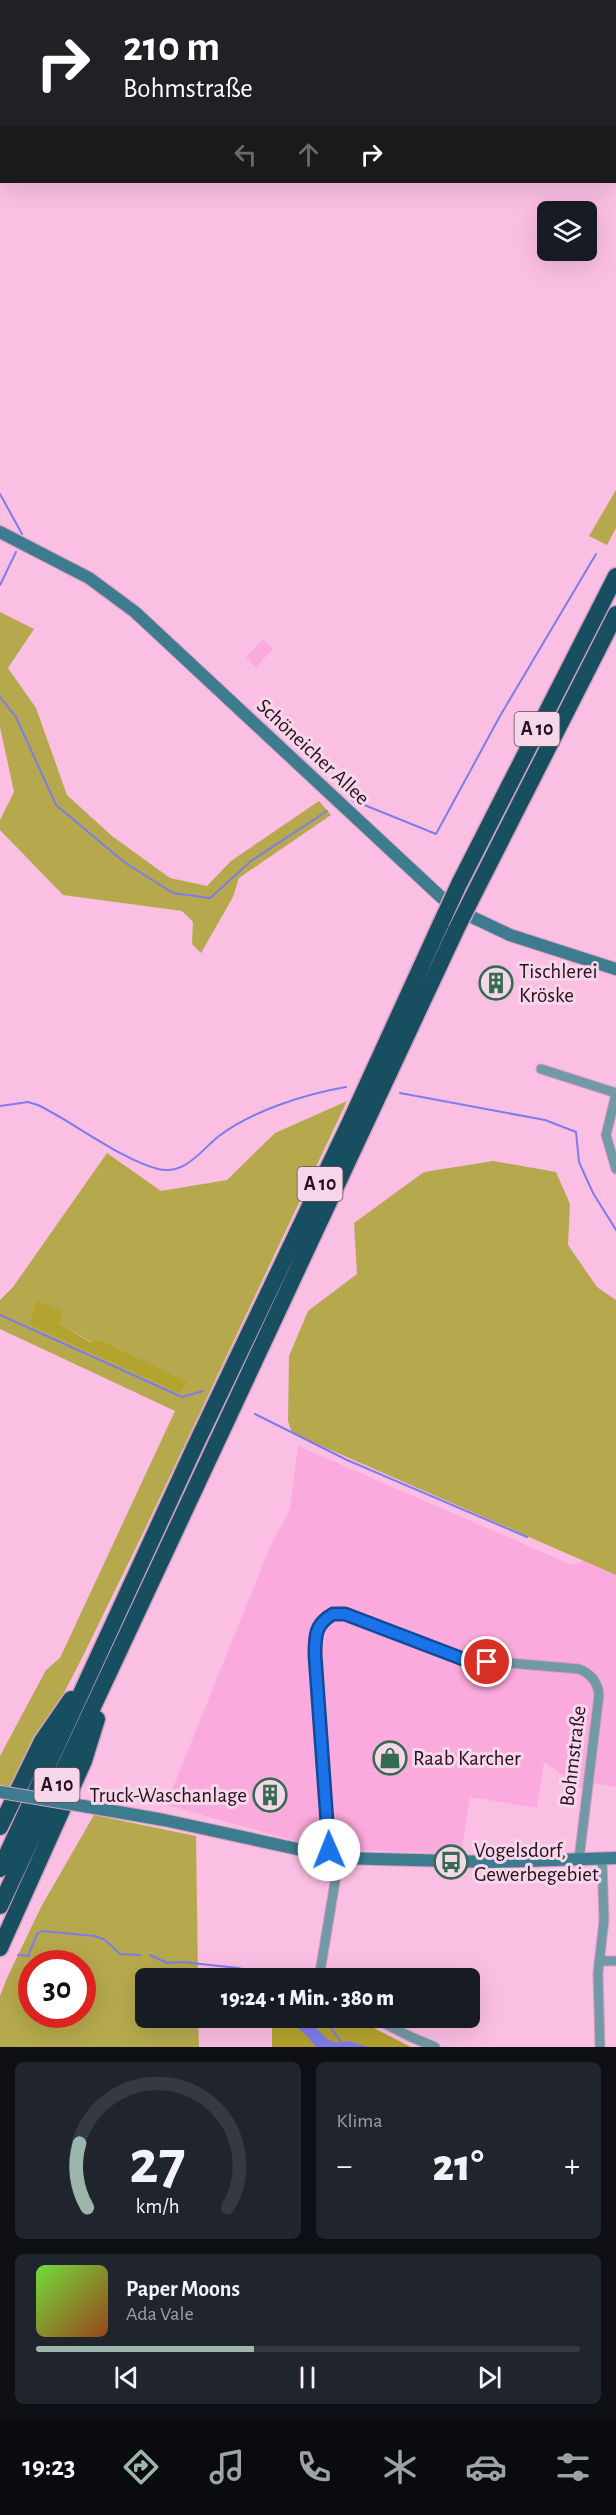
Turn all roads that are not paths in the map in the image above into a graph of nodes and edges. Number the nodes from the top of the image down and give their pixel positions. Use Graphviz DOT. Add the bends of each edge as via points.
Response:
graph roads {
  1 [pos="0,532"];
  2 [pos="616,576"];
  3 [pos="616,614"];
  4 [pos="448,927"];
  5 [pos="616,969"];
  6 [pos="541,1069"];
  7 [pos="616,1093"];
  8 [pos="616,1169"];
  9 [pos="106,1661"];
  10 [pos="0,1792"];
  11 [pos="0,1827"];
  12 [pos="334,1857"];
  13 [pos="602,1858"];
  14 [pos="616,1858"];
  15 [pos="579,1859"];
  16 [pos="0,1869"];
  17 [pos="0,1906"];
  18 [pos="0,1948"];
  19 [pos="599,1961"];
  20 [pos="616,1961"];
  21 [pos="320,1968"];
  22 [pos="393,2028"];
  23 [pos="435,2047"];
  24 [pos="600,2047"];
  1 -- 5 [label="street, Schöneicher Allee" via="89,578 135,612 442,898 510,935"];
  2 -- 4 [label="highway, A 10, bridge" via="459,884"];
  3 -- 4 [label="highway, A 10, bridge" via="475,892"];
  4 -- 9 [label="highway, A 10"];
  6 -- 7 [label="street"];
  7 -- 8 [label="street" via="606,1135"];
  9 -- 11 [label="highway" via="42,1741"];
  9 -- 16 [label="highway, A 10"];
  9 -- 17 [label="highway, A 10"];
  9 -- 18 [label="highway" via="84,1761"];
  10 -- 12 [label="street, bridge" via="164,1820"];
  12 -- 15 [label="street" via="489,1862"];
  12 -- 15 [label="street, Bohmstraße" via="315,1637 325,1618 338,1613 463,1659 579,1669 590,1675 597,1684 598,1695"];
  12 -- 21 [label="street, Bohmstraße"];
  13 -- 14 [label="street"];
  13 -- 15 [label="street"];
  13 -- 19 [label="street" via="604,1920"];
  19 -- 20 [label="street"];
  19 -- 24 [label="street"];
  22 -- 23 [label="street"];
}
